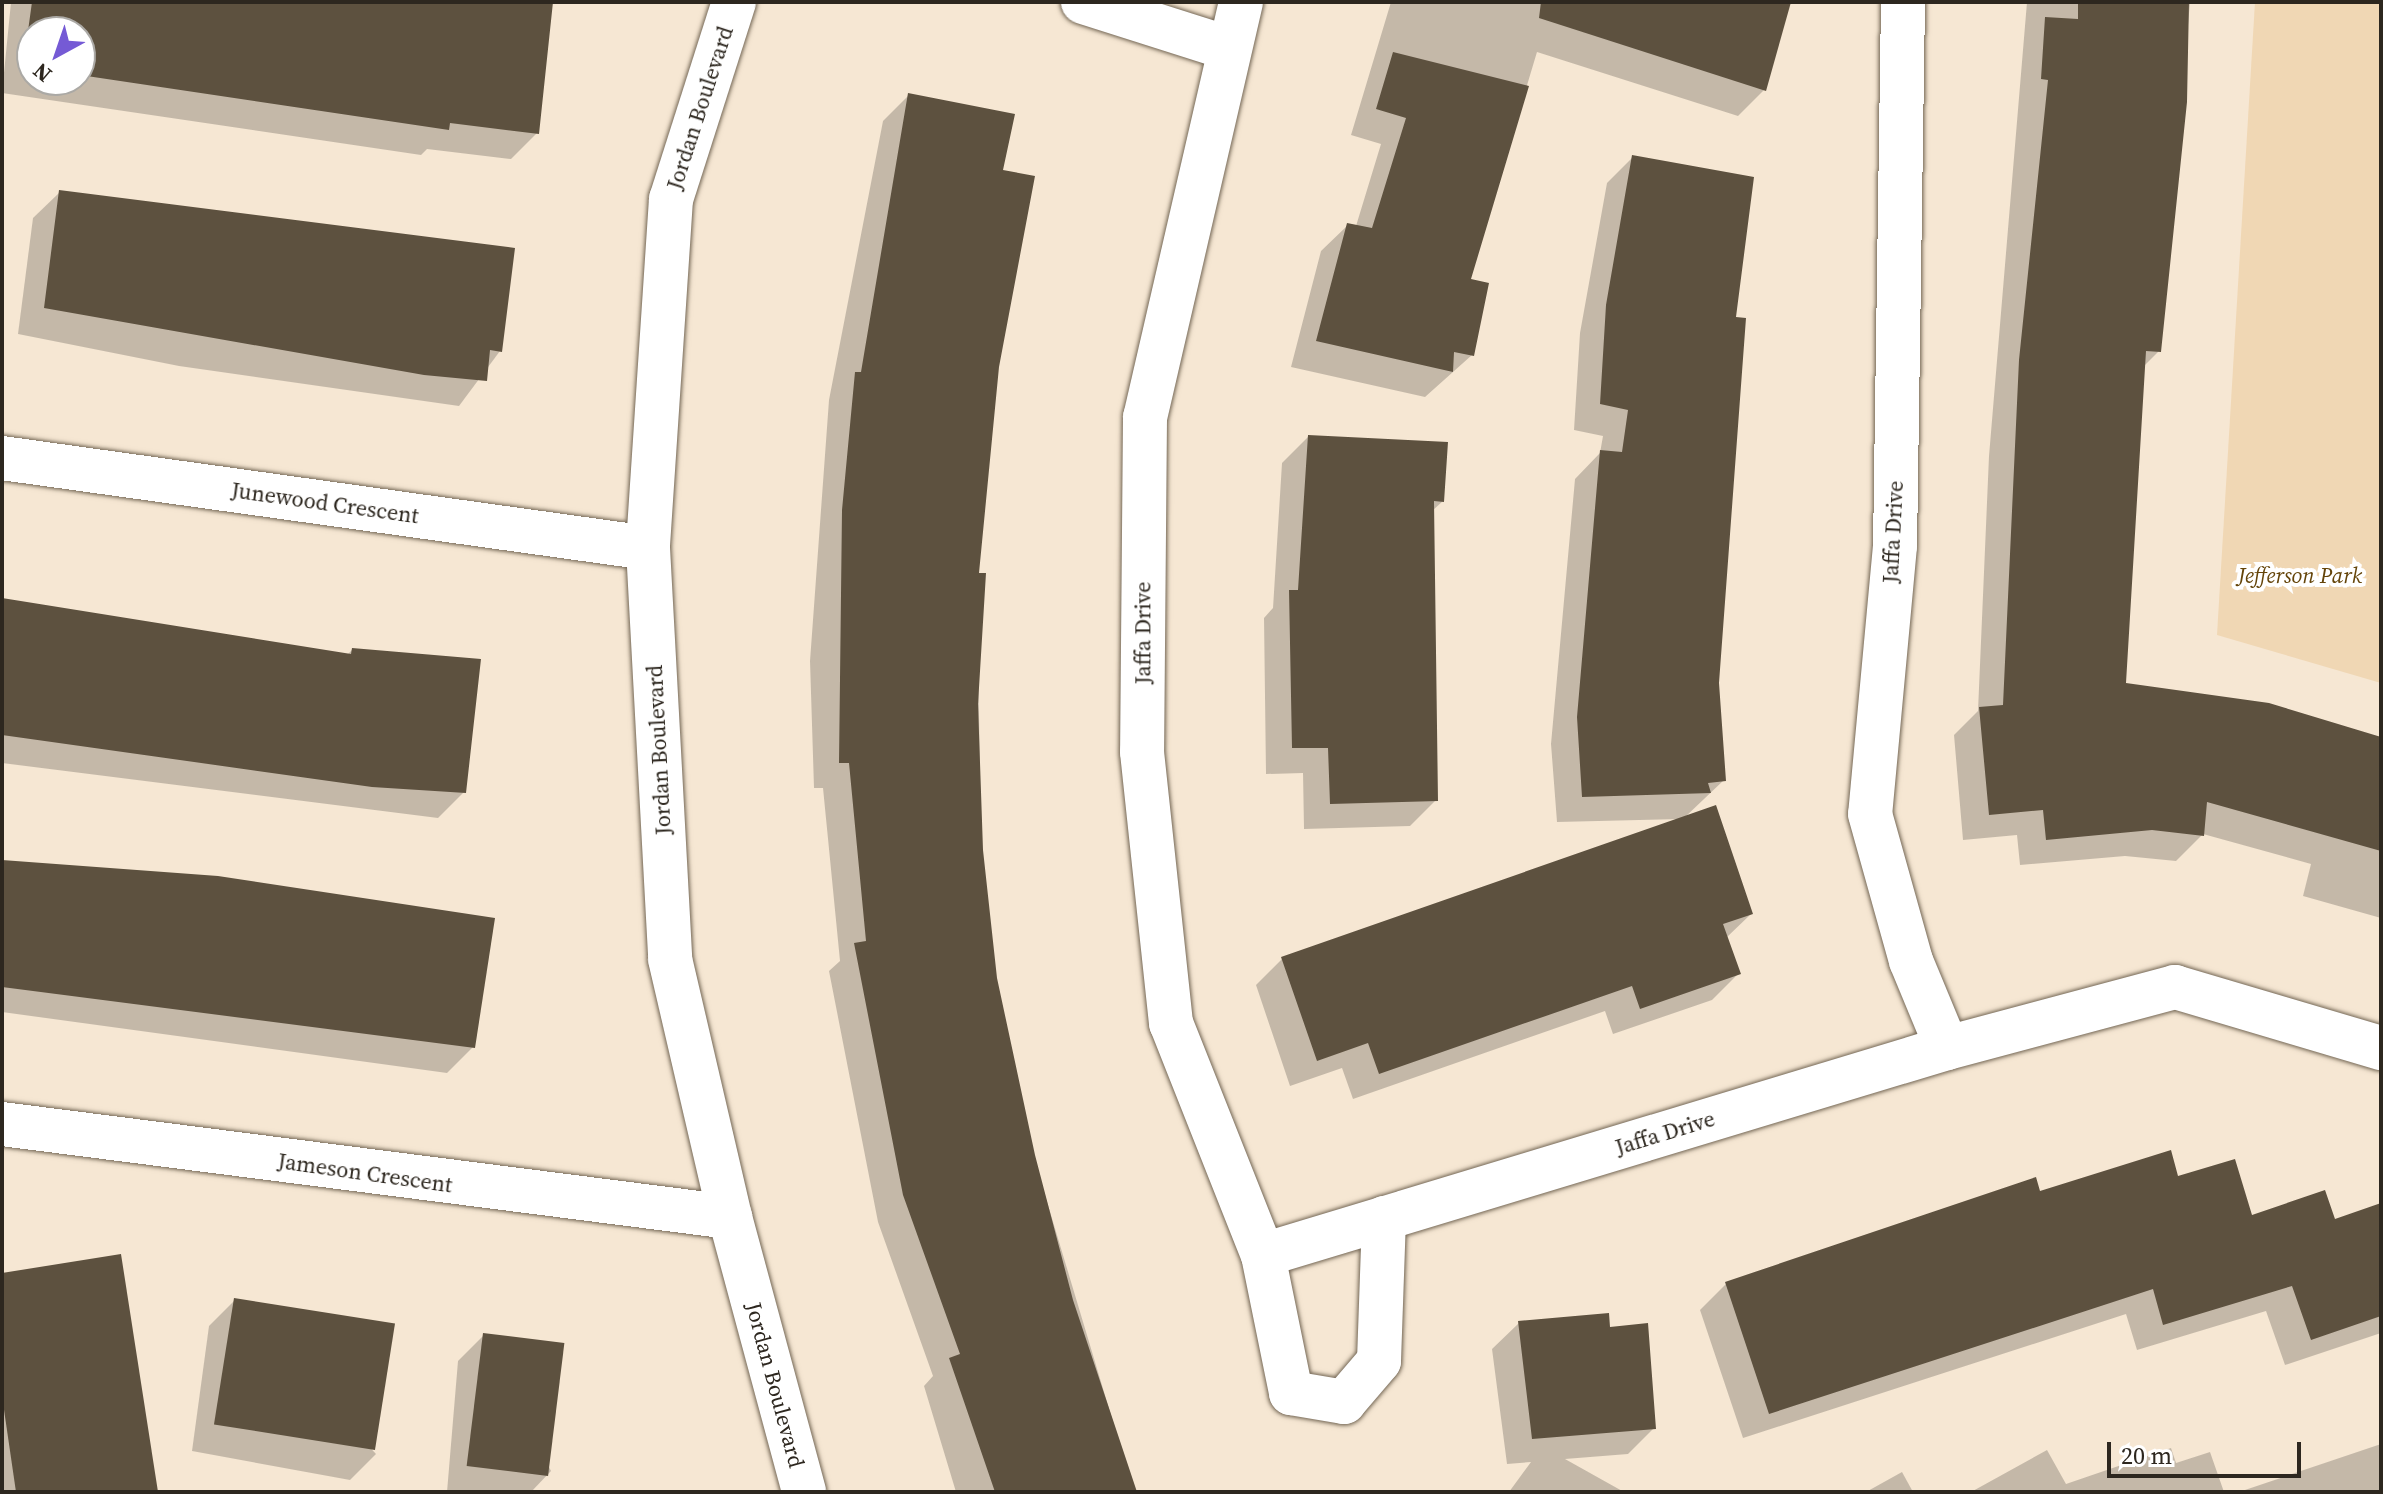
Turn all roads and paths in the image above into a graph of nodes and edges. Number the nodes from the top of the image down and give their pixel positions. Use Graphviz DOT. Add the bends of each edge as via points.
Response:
graph roads {
  1 [pos="734,2"];
  2 [pos="1083,2"];
  3 [pos="1241,2"];
  4 [pos="1903,2"];
  5 [pos="1225,47"];
  6 [pos="2,458"];
  7 [pos="648,548"];
  8 [pos="1947,1048"];
  9 [pos="2381,1048"];
  10 [pos="2,1124"];
  11 [pos="730,1217"];
  12 [pos="1384,1218"];
  13 [pos="1263,1255"];
  14 [pos="804,1492"];
  1 -- 7 [label="street, Jordan Boulevard" via="671,199"];
  2 -- 5 [label="street"];
  3 -- 5 [label="street, Jaffa Drive"];
  4 -- 8 [label="street, Jaffa Drive" via="1895,546 1870,814 1911,961"];
  5 -- 13 [label="street, Jaffa Drive" via="1145,417 1142,752 1171,1023"];
  6 -- 7 [label="street, Junewood Crescent"];
  7 -- 11 [label="street, Jordan Boulevard" via="670,959"];
  8 -- 9 [label="street, Jaffa Drive" via="2175,987"];
  8 -- 12 [label="street, Jaffa Drive"];
  10 -- 11 [label="street, Jameson Crescent"];
  11 -- 14 [label="street, Jordan Boulevard"];
  12 -- 13 [label="street, Jaffa Drive"];
  12 -- 13 [label="street, Jaffa Drive" via="1379,1361 1344,1402 1291,1393"];
}
